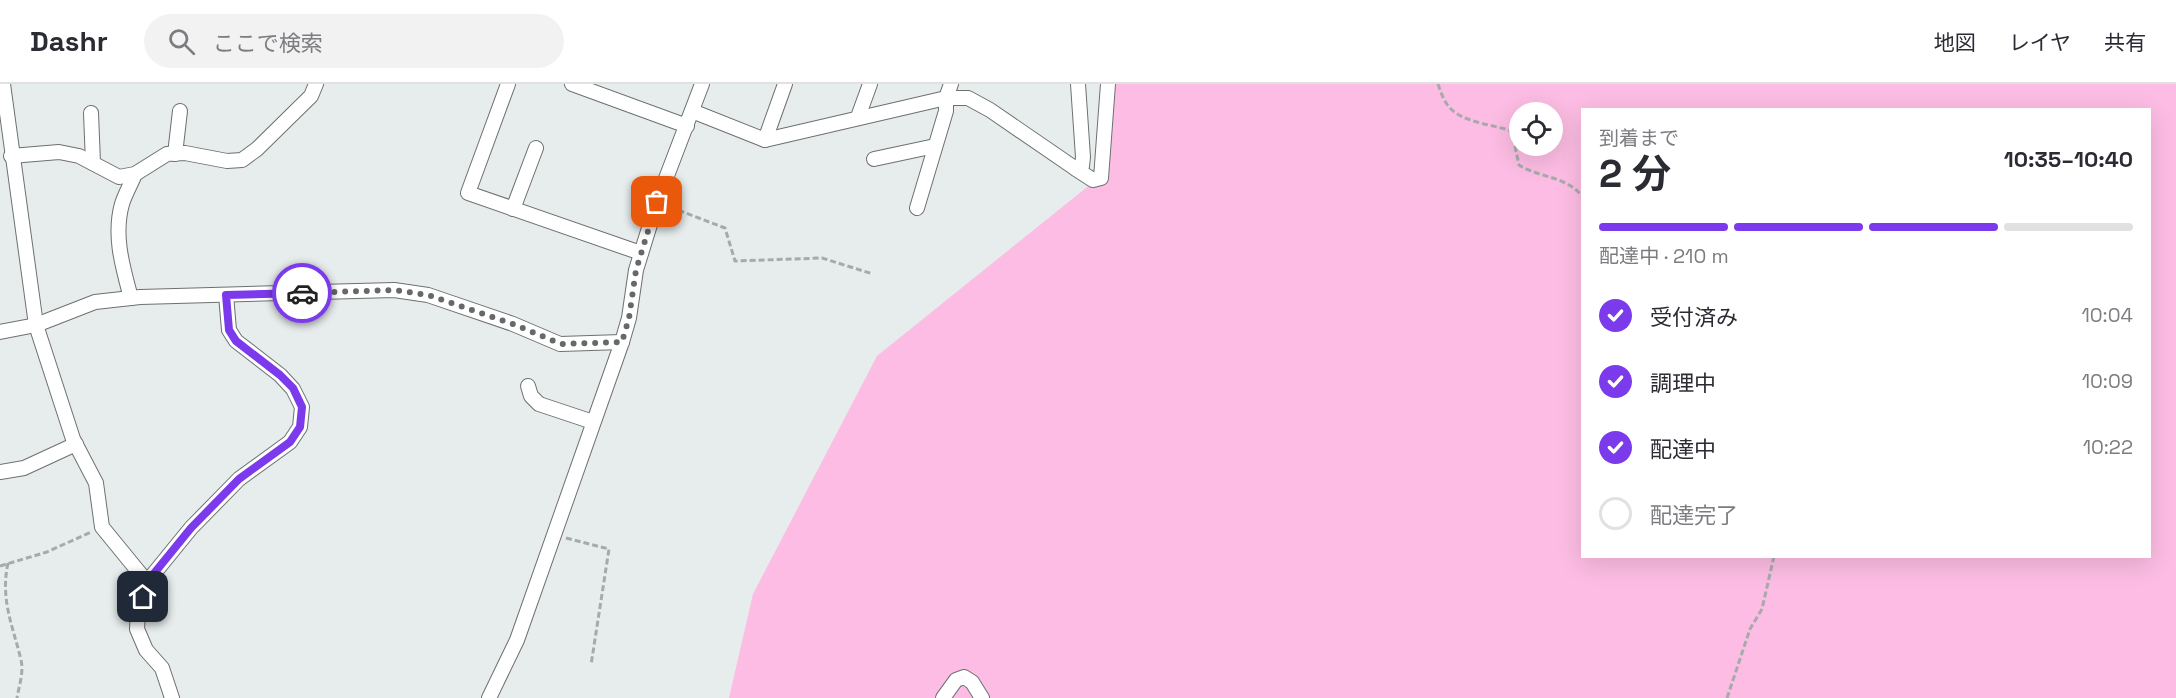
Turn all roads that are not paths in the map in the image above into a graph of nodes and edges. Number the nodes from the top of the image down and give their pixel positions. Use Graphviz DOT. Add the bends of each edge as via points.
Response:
graph roads {
  1 [pos="3,84"];
  2 [pos="316,84"];
  3 [pos="508,84"];
  4 [pos="572,84"];
  5 [pos="702,84"];
  6 [pos="785,84"];
  7 [pos="870,84"];
  8 [pos="951,84"];
  9 [pos="1078,84"];
  10 [pos="1108,84"];
  11 [pos="946,98"];
  12 [pos="180,111"];
  13 [pos="692,111"];
  14 [pos="91,113"];
  15 [pos="858,117"];
  16 [pos="687,126"];
  17 [pos="5,138"];
  18 [pos="765,140"];
  19 [pos="935,146"];
  20 [pos="536,148"];
  21 [pos="175,154"];
  22 [pos="11,156"];
  23 [pos="873,159"];
  24 [pos="93,163"];
  25 [pos="1076,168"];
  26 [pos="135,174"];
  27 [pos="917,208"];
  28 [pos="513,209"];
  29 [pos="641,253"];
  30 [pos="226,295"];
  31 [pos="131,298"];
  32 [pos="36,325"];
  33 [pos="0,332"];
  34 [pos="622,342"];
  35 [pos="528,386"];
  36 [pos="593,422"];
  37 [pos="76,444"];
  38 [pos="0,472"];
  39 [pos="147,582"];
  40 [pos="172,698"];
  41 [pos="489,698"];
  42 [pos="943,698"];
  43 [pos="982,698"];
  1 -- 17 [label="street"];
  2 -- 21 [label="street" via="311,96 242,160"];
  3 -- 28 [label="street" via="468,193"];
  4 -- 16 [label="street"];
  5 -- 13 [label="street"];
  6 -- 18 [label="street"];
  7 -- 15 [label="street"];
  8 -- 11 [label="street"];
  9 -- 25 [label="street" via="1083,157 1082,166"];
  10 -- 25 [label="street" via="1101,178 1093,180"];
  11 -- 15 [label="street"];
  11 -- 19 [label="street"];
  11 -- 25 [label="street" via="968,98"];
  12 -- 21 [label="street"];
  13 -- 16 [label="street"];
  13 -- 18 [label="street"];
  14 -- 24 [label="street"];
  15 -- 18 [label="street"];
  16 -- 29 [label="street"];
  17 -- 22 [label="street"];
  19 -- 23 [label="street"];
  19 -- 27 [label="street"];
  20 -- 28 [label="street"];
  21 -- 26 [label="street" via="167,154"];
  22 -- 24 [label="street" via="59,152"];
  22 -- 32 [label="street"];
  24 -- 26 [label="street" via="119,177"];
  26 -- 31 [label="street" via="122,205 118,230"];
  28 -- 29 [label="street"];
  29 -- 34 [label="street"];
  30 -- 31 [label="street"];
  30 -- 34 [label="street" via="394,290 428,295 561,344"];
  30 -- 39 [label="street" via="229,330 236,341 293,388 302,407 300,427 290,442 239,479 191,528"];
  31 -- 32 [label="street" via="95,302"];
  32 -- 33 [label="street"];
  32 -- 37 [label="street"];
  34 -- 36 [label="street"];
  35 -- 36 [label="street" via="539,404"];
  36 -- 41 [label="street" via="517,640"];
  37 -- 38 [label="street" via="24,468"];
  37 -- 39 [label="street" via="96,483 102,527"];
  39 -- 40 [label="street" via="137,629 146,650 162,668"];
  42 -- 43 [label="street" via="956,680 964,677"];
}
